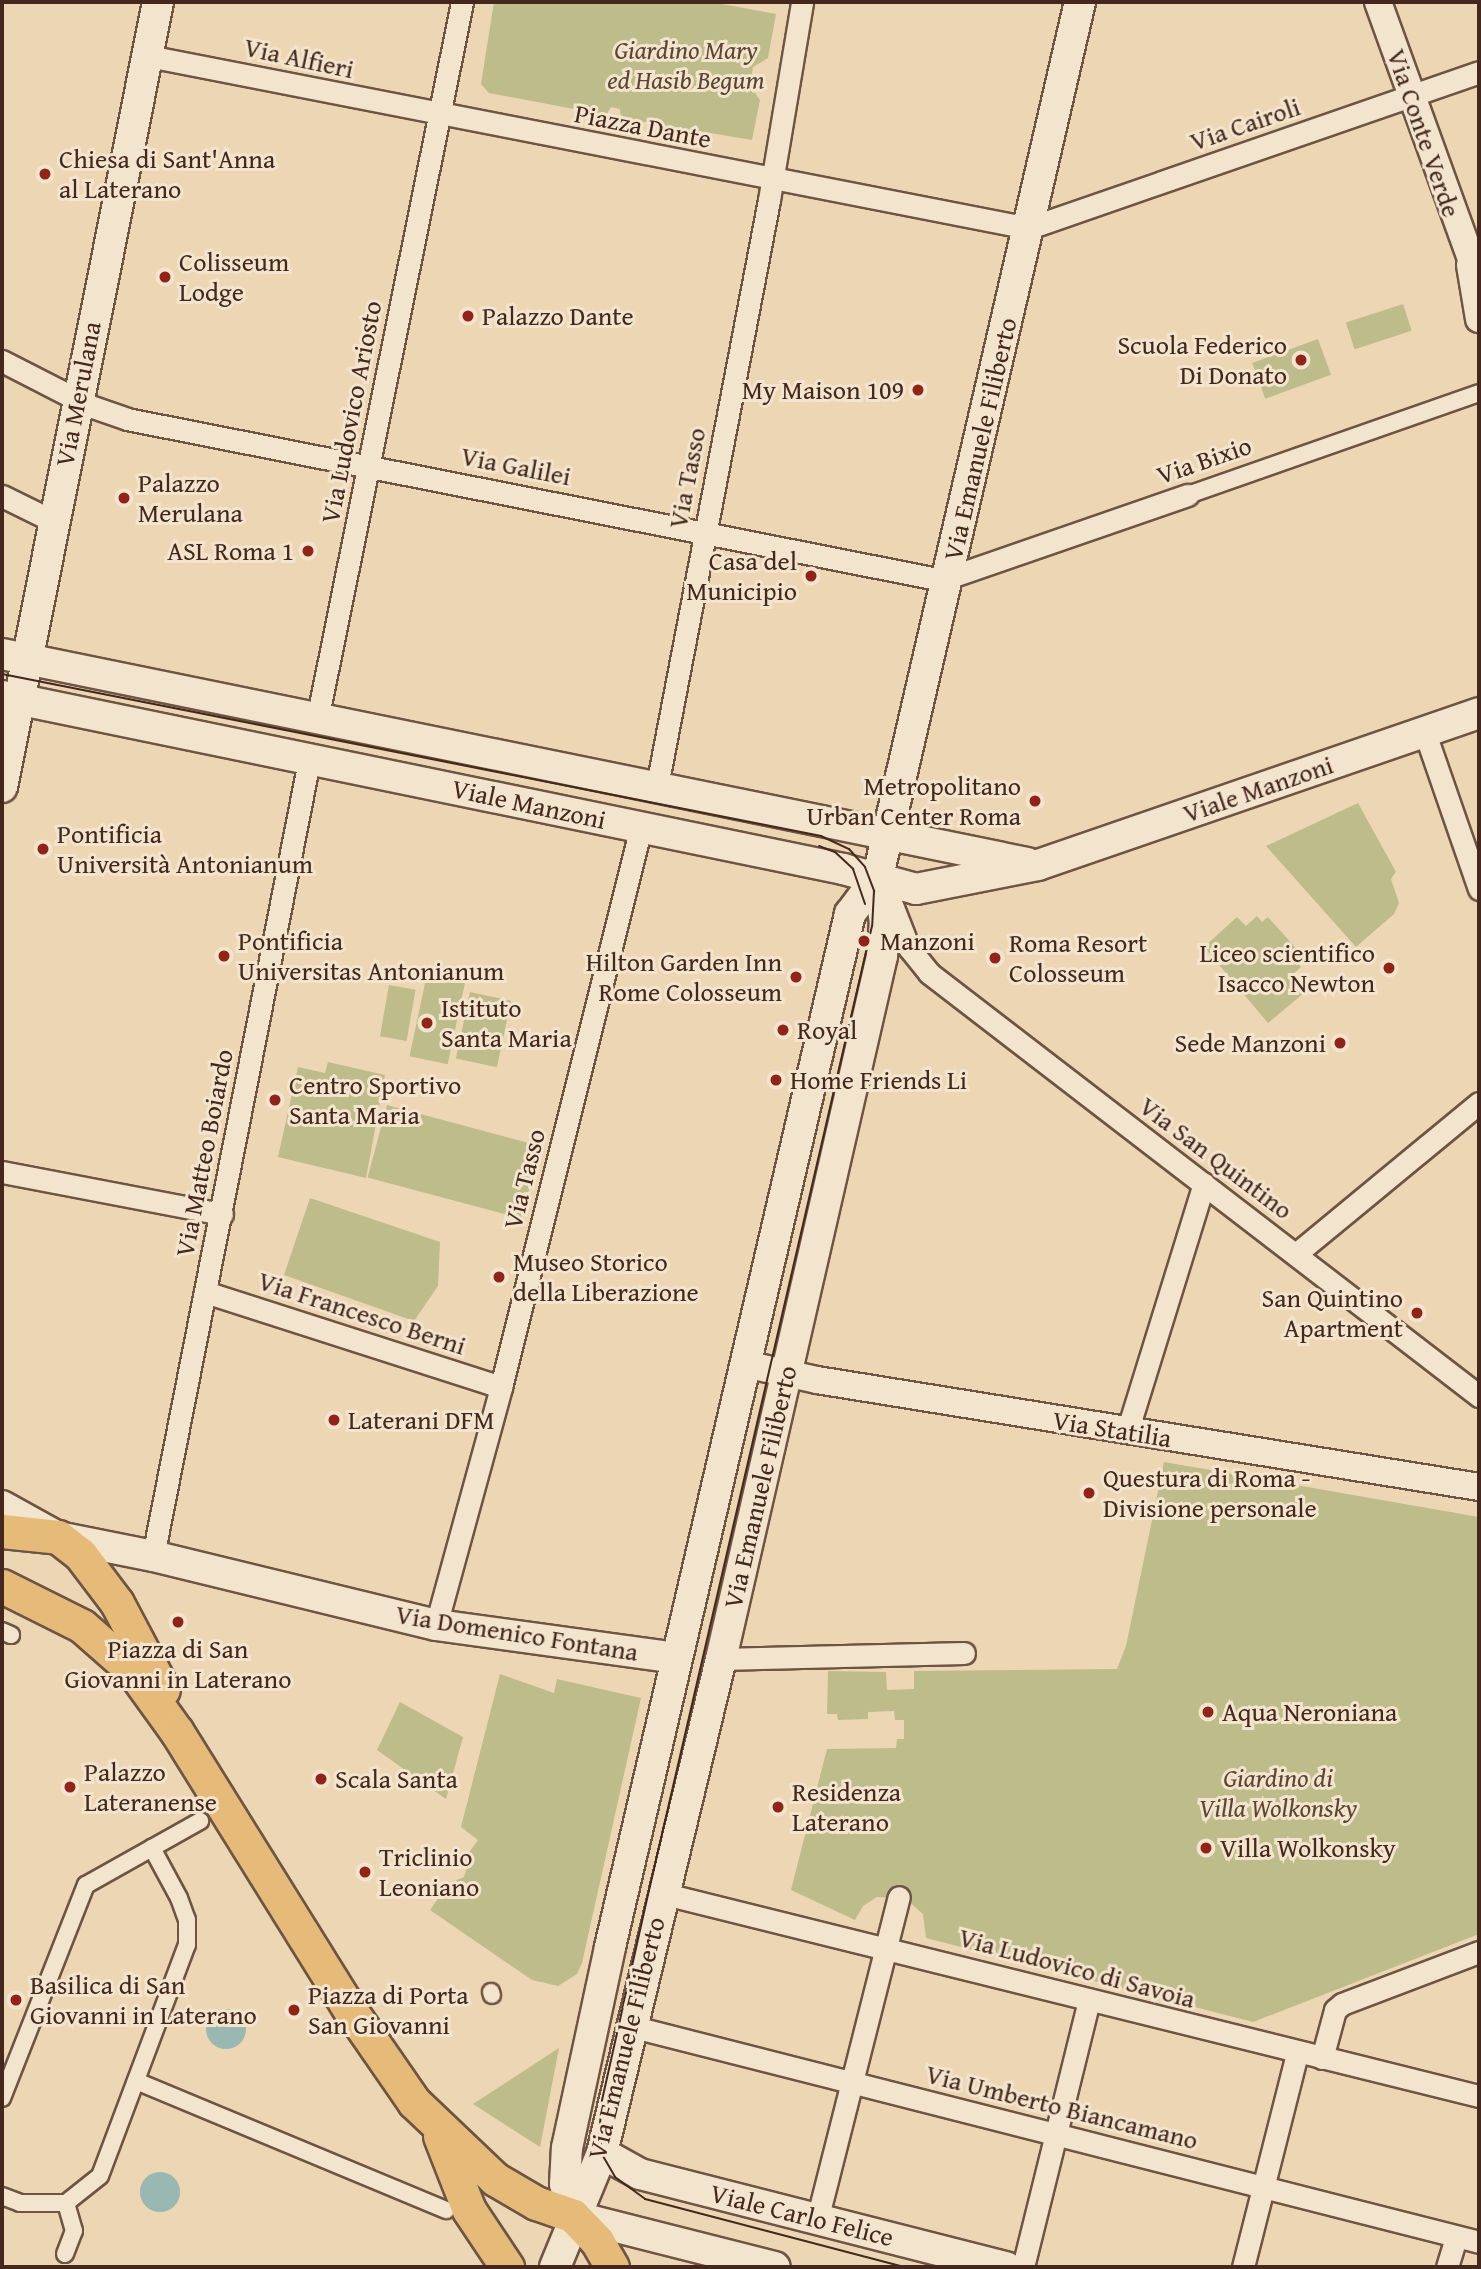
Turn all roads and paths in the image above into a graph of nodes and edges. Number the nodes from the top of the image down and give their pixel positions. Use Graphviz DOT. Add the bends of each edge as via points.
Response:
graph roads {
  1 [pos="158,2"];
  2 [pos="462,2"];
  3 [pos="802,2"];
  4 [pos="1080,2"];
  5 [pos="1378,2"];
  6 [pos="148,56"];
  7 [pos="1479,72"];
  8 [pos="1411,95"];
  9 [pos="440,115"];
  10 [pos="771,180"];
  11 [pos="1029,228"];
  12 [pos="1475,273"];
  13 [pos="1479,319"];
  14 [pos="2,361"];
  15 [pos="1479,393"];
  16 [pos="76,400"];
  17 [pos="368,466"];
  18 [pos="1188,495"];
  19 [pos="2,496"];
  20 [pos="54,521"];
  21 [pos="705,532"];
  22 [pos="947,580"];
  23 [pos="14,657"];
  24 [pos="10,697"];
  25 [pos="1479,713"];
  26 [pos="317,720"];
  27 [pos="1425,733"];
  28 [pos="309,761"];
  29 [pos="657,786"];
  30 [pos="2,787"];
  31 [pos="641,827"];
  32 [pos="888,833"];
  33 [pos="1038,865"];
  34 [pos="878,876"];
  35 [pos="1479,889"];
  36 [pos="882,956"];
  37 [pos="920,965"];
  38 [pos="1479,1103"];
  39 [pos="2,1172"];
  40 [pos="1204,1184"];
  41 [pos="222,1213"];
  42 [pos="1297,1253"];
  43 [pos="205,1292"];
  44 [pos="745,1364"];
  45 [pos="786,1374"];
  46 [pos="501,1387"];
  47 [pos="1479,1396"];
  48 [pos="1127,1432"];
  49 [pos="1479,1487"];
  50 [pos="2,1506"];
  51 [pos="2,1531"];
  52 [pos="58,1537"];
  53 [pos="153,1556"];
  54 [pos="2,1587"];
  55 [pos="436,1625"];
  56 [pos="964,1653"];
  57 [pos="676,1658"];
  58 [pos="721,1659"];
  59 [pos="177,1732"];
  60 [pos="200,1821"];
  61 [pos="152,1848"];
  62 [pos="662,1893"];
  63 [pos="899,1897"];
  64 [pos="885,1947"];
  65 [pos="1479,1952"];
  66 [pos="1088,2000"];
  67 [pos="630,2026"];
  68 [pos="1297,2053"];
  69 [pos="1322,2059"];
  70 [pos="136,2081"];
  71 [pos="851,2081"];
  72 [pos="1479,2096"];
  73 [pos="2,2098"];
  74 [pos="436,2127"];
  75 [pos="1056,2134"];
  76 [pos="602,2153"];
  77 [pos="1264,2188"];
  78 [pos="2,2196"];
  79 [pos="66,2203"];
  80 [pos="446,2210"];
  81 [pos="573,2216"];
  82 [pos="817,2220"];
  83 [pos="1456,2236"];
  84 [pos="1479,2242"];
  85 [pos="65,2254"];
  86 [pos="736,2263"];
  87 [pos="507,2267"];
  88 [pos="555,2267"];
  89 [pos="612,2267"];
  90 [pos="775,2267"];
  91 [pos="1006,2267"];
  92 [pos="1023,2267"];
  93 [pos="1243,2267"];
  94 [pos="1447,2267"];
  1 -- 6 [label="main road, Via Merulana"];
  2 -- 9 [label="street"];
  3 -- 10 [label="street"];
  4 -- 11 [label="main road, Via Emanuele Filiberto"];
  5 -- 8 [label="street, Via Conte Verde"];
  6 -- 9 [label="street, Via Alfieri"];
  6 -- 16 [label="main road, Via Merulana"];
  7 -- 8 [label="street, Via Cairoli"];
  8 -- 11 [label="street, Via Cairoli"];
  8 -- 12 [label="street, Via Conte Verde"];
  9 -- 10 [label="street, Piazza Dante"];
  9 -- 17 [label="street, Via Ludovico Ariosto"];
  10 -- 11 [label="street, Piazza Dante"];
  10 -- 21 [label="street, Via Tasso"];
  11 -- 22 [label="main road, Via Emanuele Filiberto"];
  12 -- 13 [label="street, Via Conte Verde"];
  14 -- 16 [label="street, Via Galilei"];
  15 -- 18 [label="street, Via Bixio"];
  16 -- 17 [label="street, Via Galilei" via="127,419"];
  16 -- 20 [label="main road, Via Merulana"];
  17 -- 21 [label="street, Via Galilei"];
  17 -- 26 [label="street, Via Ludovico Ariosto"];
  18 -- 22 [label="street, Via Bixio"];
  19 -- 20 [label="street"];
  20 -- 23 [label="main road, Via Merulana"];
  21 -- 22 [label="street, Via Galilei"];
  21 -- 29 [label="street, Via Tasso"];
  22 -- 32 [label="main road, Via Emanuele Filiberto"];
  23 -- 24 [label="main road, Via Merulana"];
  23 -- 26 [label="main road, Viale Manzoni"];
  24 -- 28 [label="main road, Viale Manzoni"];
  24 -- 30 [label="main road, Via Merulana"];
  25 -- 27 [label="main road, Viale Manzoni"];
  26 -- 29 [label="main road, Viale Manzoni"];
  27 -- 33 [label="main road, Viale Manzoni"];
  27 -- 35 [label="street"];
  28 -- 31 [label="main road, Viale Manzoni"];
  28 -- 41 [label="street, Via Matteo Boiardo"];
  29 -- 32 [label="main road, Viale Manzoni"];
  31 -- 34 [label="main road, Viale Manzoni"];
  31 -- 46 [label="street, Via Tasso"];
  32 -- 33 [label="main road, Viale Manzoni"];
  32 -- 34 [label="main road, Via Emanuele Filiberto"];
  33 -- 34 [label="main road, Viale Manzoni" via="933,888 906,888"];
  34 -- 36 [label="main road, Via Emanuele Filiberto" via="885,923"];
  34 -- 37 [label="street, Via San Quintino"];
  34 -- 44 [label="main road, Via Emanuele Filiberto" via="850,914"];
  36 -- 37 [label="street, Via San Quintino"];
  36 -- 45 [label="main road, Via Emanuele Filiberto"];
  37 -- 40 [label="street, Via San Quintino"];
  38 -- 42 [label="street"];
  39 -- 41 [label="street"];
  40 -- 42 [label="street, Via San Quintino"];
  40 -- 48 [label="street"];
  41 -- 43 [label="street, Via Matteo Boiardo"];
  42 -- 47 [label="street, Via San Quintino"];
  43 -- 46 [label="street, Via Francesco Berni"];
  43 -- 53 [label="street, Via Matteo Boiardo"];
  44 -- 45 [label="street, Via Statilia"];
  44 -- 57 [label="main road, Via Emanuele Filiberto"];
  45 -- 48 [label="street, Via Statilia"];
  45 -- 58 [label="main road, Via Emanuele Filiberto"];
  46 -- 55 [label="street, Via Tasso"];
  48 -- 49 [label="street, Via Statilia"];
  50 -- 52 [label="main road"];
  51 -- 52 [label="main road"];
  52 -- 53 [label="main road"];
  52 -- 59 [label="main road" via="88,1562 117,1602 149,1659"];
  53 -- 55 [label="main road, Via Domenico Fontana"];
  54 -- 59 [label="main road" via="56,1611 103,1642 141,1681"];
  55 -- 57 [label="main road, Via Domenico Fontana"];
  56 -- 58 [label="street"];
  57 -- 81 [label="main road, Via Emanuele Filiberto" via="567,2148 565,2184"];
  58 -- 62 [label="main road, Via Emanuele Filiberto"];
  59 -- 74 [label="main road" via="390,2071"];
  60 -- 61 [label="street"];
  61 -- 70 [label="street" via="187,1920 187,1945"];
  61 -- 73 [label="street" via="86,1885"];
  62 -- 64 [label="street, Via Ludovico di Savoia"];
  62 -- 67 [label="main road, Via Emanuele Filiberto"];
  63 -- 64 [label="street"];
  64 -- 66 [label="street, Via Ludovico di Savoia"];
  64 -- 71 [label="street"];
  65 -- 69 [label="street" via="1342,2004 1335,2010"];
  66 -- 68 [label="street, Via Ludovico di Savoia"];
  66 -- 75 [label="street"];
  67 -- 71 [label="street, Via Umberto Biancamano"];
  67 -- 76 [label="main road, Via Emanuele Filiberto"];
  68 -- 69 [label="street, Via Ludovico di Savoia"];
  68 -- 77 [label="street"];
  69 -- 72 [label="street, Via Ludovico di Savoia"];
  70 -- 79 [label="street" via="100,2176"];
  70 -- 80 [label="street"];
  71 -- 75 [label="street, Via Umberto Biancamano"];
  71 -- 82 [label="street"];
  74 -- 81 [label="main road" via="504,2185"];
  74 -- 87 [label="main road" via="469,2210"];
  75 -- 77 [label="street, Via Umberto Biancamano"];
  75 -- 92 [label="street"];
  76 -- 81 [label="main road, Via Emanuele Filiberto"];
  76 -- 82 [label="main road, Viale Carlo Felice" via="639,2174"];
  77 -- 83 [label="street, Via Umberto Biancamano"];
  77 -- 93 [label="street"];
  78 -- 79 [label="street" via="20,2203"];
  79 -- 85 [label="street" via="74,2231"];
  81 -- 86 [label="main road"];
  81 -- 88 [label="main road"];
  81 -- 89 [label="main road" via="597,2241"];
  82 -- 91 [label="main road, Viale Carlo Felice"];
  83 -- 84 [label="street, Via Umberto Biancamano"];
  83 -- 94 [label="street"];
  86 -- 90 [label="main road"];
}
